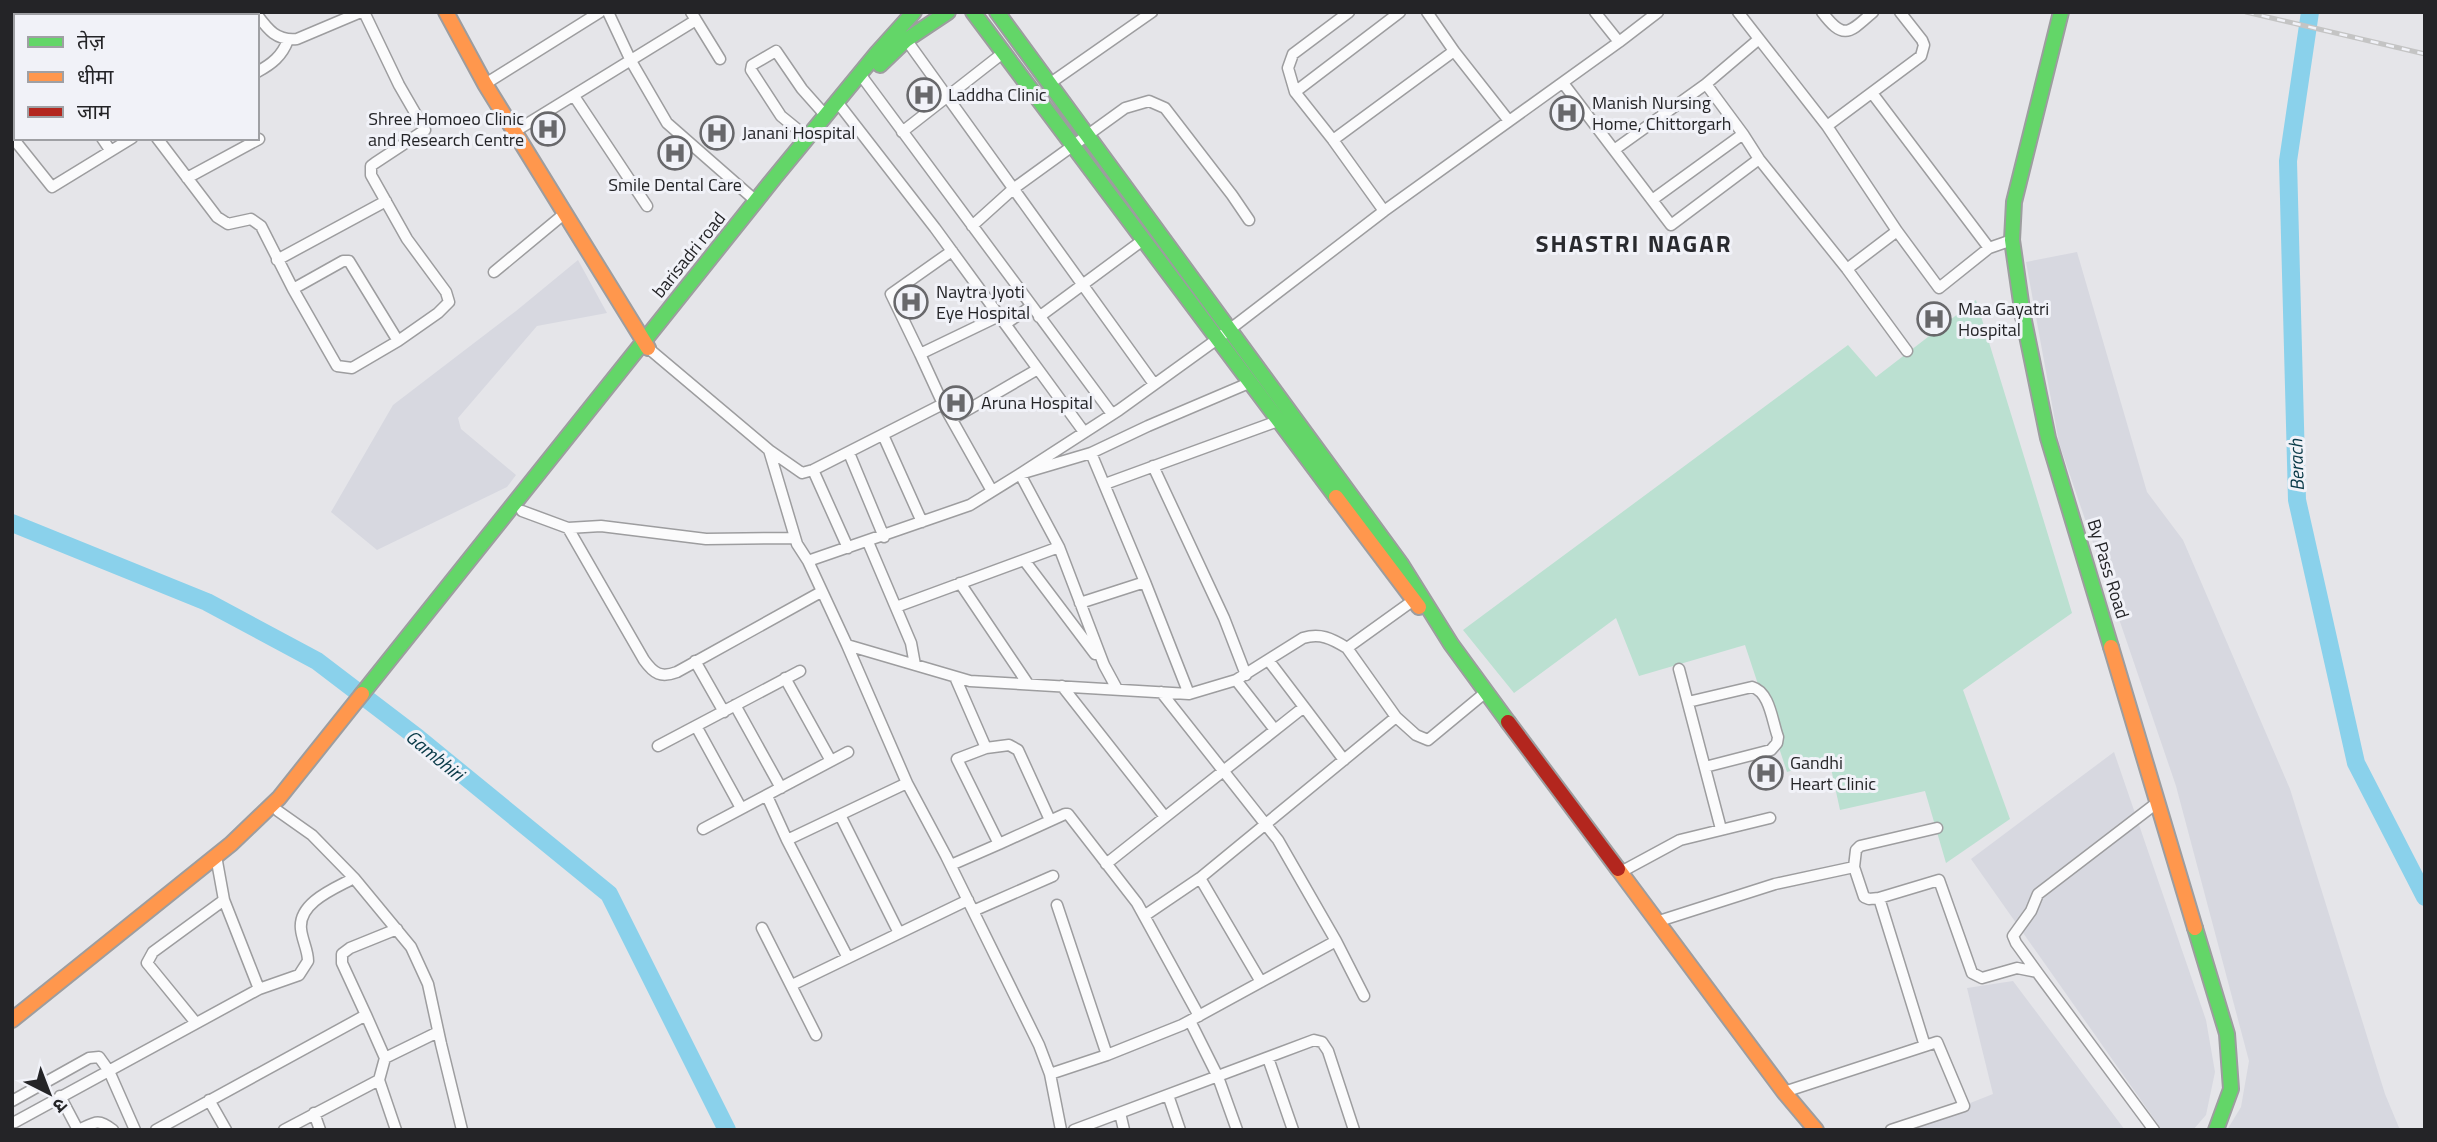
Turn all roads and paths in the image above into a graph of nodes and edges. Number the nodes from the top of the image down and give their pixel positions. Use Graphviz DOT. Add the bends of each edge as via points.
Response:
graph roads {
  1 [pos="362,12"];
  2 [pos="446,12"];
  3 [pos="608,12"];
  4 [pos="914,12"];
  5 [pos="948,12"];
  6 [pos="973,12"];
  7 [pos="997,12"];
  8 [pos="1152,12"];
  9 [pos="1349,12"];
  10 [pos="1400,12"];
  11 [pos="1427,12"];
  12 [pos="1595,12"];
  13 [pos="1658,12"];
  14 [pos="1738,12"];
  15 [pos="1822,12"];
  16 [pos="1873,12"];
  17 [pos="1899,12"];
  18 [pos="2061,12"];
  19 [pos="595,14"];
  20 [pos="693,16"];
  21 [pos="259,17"];
  22 [pos="902,34"];
  23 [pos="1759,39"];
  24 [pos="288,40"];
  25 [pos="1619,42"];
  26 [pos="1454,51"];
  27 [pos="1003,53"];
  28 [pos="720,59"];
  29 [pos="631,61"];
  30 [pos="259,71"];
  31 [pos="863,77"];
  32 [pos="485,83"];
  33 [pos="1563,83"];
  34 [pos="1049,84"];
  35 [pos="1706,84"];
  36 [pos="1295,92"];
  37 [pos="1872,93"];
  38 [pos="574,96"];
  39 [pos="947,97"];
  40 [pos="840,105"];
  41 [pos="826,116"];
  42 [pos="1509,121"];
  43 [pos="1827,126"];
  44 [pos="514,132"];
  45 [pos="902,132"];
  46 [pos="1743,134"];
  47 [pos="1087,137"];
  48 [pos="808,138"];
  49 [pos="14,140"];
  50 [pos="103,140"];
  51 [pos="128,140"];
  52 [pos="158,140"];
  53 [pos="257,140"];
  54 [pos="1333,140"];
  55 [pos="1072,147"];
  56 [pos="110,150"];
  57 [pos="1614,150"];
  58 [pos="1759,159"];
  59 [pos="187,178"];
  60 [pos="1013,189"];
  61 [pos="1652,200"];
  62 [pos="386,201"];
  63 [pos="647,206"];
  64 [pos="754,208"];
  65 [pos="1384,211"];
  66 [pos="564,214"];
  67 [pos="1249,220"];
  68 [pos="972,226"];
  69 [pos="1897,230"];
  70 [pos="1143,240"];
  71 [pos="2014,246"];
  72 [pos="1989,248"];
  73 [pos="952,251"];
  74 [pos="277,260"];
  75 [pos="1847,269"];
  76 [pos="494,272"];
  77 [pos="1082,285"];
  78 [pos="293,289"];
  79 [pos="1032,306"];
  80 [pos="1040,317"];
  81 [pos="1002,320"];
  82 [pos="1231,328"];
  83 [pos="1216,340"];
  84 [pos="398,341"];
  85 [pos="646,345"];
  86 [pos="1907,351"];
  87 [pos="920,354"];
  88 [pos="1038,369"];
  89 [pos="1249,383"];
  90 [pos="1154,384"];
  91 [pos="943,404"];
  92 [pos="1112,414"];
  93 [pos="952,419"];
  94 [pos="1278,421"];
  95 [pos="1084,432"];
  96 [pos="883,435"];
  97 [pos="769,450"];
  98 [pos="849,453"];
  99 [pos="1091,453"];
  100 [pos="1153,466"];
  101 [pos="813,470"];
  102 [pos="1020,474"];
  103 [pos="1105,484"];
  104 [pos="992,491"];
  105 [pos="522,511"];
  106 [pos="922,522"];
  107 [pos="504,525"];
  108 [pos="568,528"];
  109 [pos="884,537"];
  110 [pos="795,538"];
  111 [pos="868,542"];
  112 [pos="1059,547"];
  113 [pos="848,548"];
  114 [pos="1024,560"];
  115 [pos="808,561"];
  116 [pos="1145,582"];
  117 [pos="960,583"];
  118 [pos="821,592"];
  119 [pos="1417,598"];
  120 [pos="1080,603"];
  121 [pos="896,607"];
  122 [pos="847,645"];
  123 [pos="1347,648"];
  124 [pos="695,661"];
  125 [pos="1269,661"];
  126 [pos="915,665"];
  127 [pos="1104,665"];
  128 [pos="1679,669"];
  129 [pos="800,671"];
  130 [pos="955,677"];
  131 [pos="786,678"];
  132 [pos="1241,678"];
  133 [pos="1028,684"];
  134 [pos="1062,686"];
  135 [pos="1117,689"];
  136 [pos="1161,692"];
  137 [pos="1486,692"];
  138 [pos="1189,694"];
  139 [pos="1688,702"];
  140 [pos="735,705"];
  141 [pos="1304,707"];
  142 [pos="724,712"];
  143 [pos="1396,717"];
  144 [pos="696,726"];
  145 [pos="1275,730"];
  146 [pos="658,746"];
  147 [pos="986,748"];
  148 [pos="848,752"];
  149 [pos="1344,760"];
  150 [pos="831,761"];
  151 [pos="1705,767"];
  152 [pos="1224,771"];
  153 [pos="907,783"];
  154 [pos="781,788"];
  155 [pos="767,796"];
  156 [pos="2158,803"];
  157 [pos="741,808"];
  158 [pos="278,811"];
  159 [pos="840,815"];
  160 [pos="1165,817"];
  161 [pos="1770,818"];
  162 [pos="1050,820"];
  163 [pos="1266,824"];
  164 [pos="1937,828"];
  165 [pos="247,830"];
  166 [pos="703,830"];
  167 [pos="1721,830"];
  168 [pos="787,840"];
  169 [pos="999,844"];
  170 [pos="216,856"];
  171 [pos="1106,864"];
  172 [pos="951,865"];
  173 [pos="1854,867"];
  174 [pos="1619,873"];
  175 [pos="1053,876"];
  176 [pos="354,878"];
  177 [pos="1200,878"];
  178 [pos="1879,898"];
  179 [pos="224,900"];
  180 [pos="968,900"];
  181 [pos="1057,905"];
  182 [pos="973,911"];
  183 [pos="1144,916"];
  184 [pos="1656,922"];
  185 [pos="762,928"];
  186 [pos="397,929"];
  187 [pos="899,933"];
  188 [pos="1336,941"];
  189 [pos="848,958"];
  190 [pos="2037,972"];
  191 [pos="1261,982"];
  192 [pos="792,985"];
  193 [pos="259,989"];
  194 [pos="1364,996"];
  195 [pos="366,1015"];
  196 [pos="1194,1018"];
  197 [pos="12,1020"];
  198 [pos="196,1023"];
  199 [pos="438,1032"];
  200 [pos="817,1035"];
  201 [pos="1925,1046"];
  202 [pos="1107,1055"];
  203 [pos="385,1058"];
  204 [pos="1268,1058"];
  205 [pos="109,1071"];
  206 [pos="1050,1073"];
  207 [pos="1218,1077"];
  208 [pos="379,1080"];
  209 [pos="1784,1092"];
  210 [pos="1168,1095"];
  211 [pos="60,1097"];
  212 [pos="209,1100"];
  213 [pos="12,1101"];
  214 [pos="314,1113"];
  215 [pos="1120,1113"];
  216 [pos="16,1123"];
  217 [pos="132,1129"];
  218 [pos="79,1130"];
  219 [pos="113,1130"];
  220 [pos="156,1130"];
  221 [pos="226,1130"];
  222 [pos="284,1130"];
  223 [pos="320,1130"];
  224 [pos="396,1130"];
  225 [pos="462,1130"];
  226 [pos="1061,1130"];
  227 [pos="1074,1130"];
  228 [pos="1124,1130"];
  229 [pos="1180,1130"];
  230 [pos="1237,1130"];
  231 [pos="1293,1130"];
  232 [pos="1354,1130"];
  233 [pos="1816,1130"];
  234 [pos="1891,1130"];
  235 [pos="2154,1130"];
  236 [pos="2216,1130"];
  1 -- 24 [label="street"];
  1 -- 62 [label="street" via="425,130 371,166 371,175"];
  2 -- 32 [label="main road"];
  3 -- 29 [label="street"];
  4 -- 22 [label="main road, barisadri road"];
  5 -- 22 [label="main road"];
  6 -- 27 [label="main road"];
  7 -- 34 [label="main road"];
  8 -- 34 [label="street"];
  9 -- 36 [label="street" via="1293,54 1288,68"];
  10 -- 36 [label="street"];
  11 -- 26 [label="street"];
  12 -- 25 [label="street"];
  13 -- 25 [label="street"];
  14 -- 23 [label="street"];
  15 -- 16 [label="street" via="1844,32"];
  17 -- 37 [label="street" via="1923,40 1924,50"];
  18 -- 71 [label="main road, By Pass Road" via="2014,202"];
  19 -- 32 [label="street"];
  20 -- 28 [label="street"];
  20 -- 29 [label="street"];
  21 -- 24 [label="street" via="270,32"];
  22 -- 31 [label="main road, barisadri road"];
  22 -- 31 [label="main road, barisadri road" via="889,55"];
  22 -- 39 [label="street"];
  23 -- 35 [label="street"];
  23 -- 43 [label="street"];
  24 -- 30 [label="street" via="274,62"];
  25 -- 33 [label="street"];
  26 -- 42 [label="street"];
  26 -- 54 [label="street"];
  27 -- 39 [label="street"];
  27 -- 55 [label="main road"];
  29 -- 38 [label="street"];
  29 -- 64 [label="street" via="667,123"];
  31 -- 40 [label="main road, barisadri road"];
  31 -- 45 [label="street"];
  32 -- 44 [label="main road"];
  33 -- 42 [label="street"];
  33 -- 57 [label="street"];
  34 -- 47 [label="main road"];
  35 -- 46 [label="street"];
  35 -- 57 [label="street"];
  36 -- 54 [label="street"];
  37 -- 43 [label="street"];
  37 -- 72 [label="street"];
  38 -- 44 [label="street"];
  38 -- 63 [label="street"];
  39 -- 45 [label="street"];
  39 -- 60 [label="street"];
  40 -- 41 [label="main road, barisadri road"];
  40 -- 64 [label="main road, barisadri road"];
  40 -- 73 [label="street"];
  41 -- 48 [label="main road, barisadri road"];
  41 -- 48 [label="street" via="776,51 751,65 781,116"];
  42 -- 65 [label="street"];
  43 -- 69 [label="street"];
  44 -- 66 [label="main road"];
  45 -- 68 [label="street"];
  46 -- 58 [label="street"];
  46 -- 61 [label="street"];
  47 -- 55 [label="street"];
  47 -- 67 [label="street" via="1125,108 1142,101 1158,102"];
  47 -- 82 [label="main road"];
  48 -- 64 [label="main road, barisadri road"];
  49 -- 56 [label="street" via="52,187"];
  50 -- 56 [label="street"];
  51 -- 56 [label="street"];
  52 -- 59 [label="street"];
  53 -- 59 [label="street"];
  54 -- 65 [label="street"];
  55 -- 60 [label="street"];
  55 -- 70 [label="main road"];
  57 -- 61 [label="street"];
  58 -- 61 [label="street" via="1671,225"];
  58 -- 75 [label="street"];
  59 -- 74 [label="street" via="223,222 257,222"];
  60 -- 68 [label="street"];
  60 -- 77 [label="street"];
  62 -- 74 [label="street"];
  62 -- 84 [label="street" via="448,298 446,308"];
  64 -- 85 [label="main road, barisadri road"];
  65 -- 82 [label="street"];
  66 -- 76 [label="street"];
  66 -- 85 [label="main road"];
  68 -- 79 [label="street"];
  69 -- 72 [label="street" via="1939,288"];
  69 -- 75 [label="street"];
  70 -- 77 [label="street"];
  70 -- 83 [label="main road"];
  71 -- 72 [label="street"];
  71 -- 156 [label="main road, By Pass Road" via="2048,438"];
  73 -- 81 [label="street"];
  73 -- 87 [label="street" via="891,294"];
  74 -- 78 [label="street"];
  75 -- 86 [label="street"];
  77 -- 80 [label="street"];
  77 -- 90 [label="street"];
  78 -- 84 [label="street" via="349,261"];
  78 -- 84 [label="street" via="337,366 352,368"];
  79 -- 80 [label="street"];
  79 -- 81 [label="street"];
  80 -- 92 [label="street"];
  81 -- 87 [label="street"];
  81 -- 88 [label="street"];
  82 -- 83 [label="street"];
  82 -- 119 [label="main road"];
  83 -- 89 [label="main road"];
  83 -- 90 [label="street"];
  85 -- 97 [label="street"];
  85 -- 105 [label="main road, barisadri road"];
  85 -- 107 [label="main road, barisadri road"];
  87 -- 91 [label="street"];
  88 -- 93 [label="street"];
  88 -- 95 [label="street"];
  89 -- 94 [label="main road"];
  89 -- 99 [label="street"];
  90 -- 92 [label="street"];
  91 -- 93 [label="street"];
  91 -- 96 [label="street"];
  92 -- 95 [label="street"];
  93 -- 104 [label="street"];
  94 -- 100 [label="street"];
  94 -- 119 [label="main road"];
  95 -- 102 [label="street"];
  96 -- 98 [label="street"];
  96 -- 106 [label="street"];
  97 -- 101 [label="street" via="802,473"];
  97 -- 110 [label="street"];
  98 -- 101 [label="street"];
  98 -- 109 [label="street"];
  99 -- 102 [label="street"];
  99 -- 103 [label="street"];
  100 -- 103 [label="street"];
  100 -- 132 [label="street" via="1224,618"];
  101 -- 113 [label="street"];
  102 -- 104 [label="street"];
  102 -- 112 [label="street"];
  103 -- 116 [label="street"];
  104 -- 106 [label="street" via="970,505"];
  105 -- 107 [label="main road, barisadri road"];
  105 -- 108 [label="street"];
  106 -- 109 [label="street"];
  107 -- 158 [label="main road"];
  107 -- 165 [label="main road" via="279,798"];
  108 -- 110 [label="street" via="601,526 706,539"];
  108 -- 124 [label="street" via="649,667 656,674 668,675"];
  109 -- 111 [label="street"];
  110 -- 115 [label="street"];
  111 -- 113 [label="street"];
  111 -- 121 [label="street"];
  112 -- 114 [label="street"];
  112 -- 120 [label="street"];
  113 -- 115 [label="street"];
  114 -- 117 [label="street"];
  114 -- 127 [label="street"];
  115 -- 118 [label="street"];
  116 -- 120 [label="street"];
  116 -- 138 [label="street"];
  117 -- 121 [label="street"];
  117 -- 133 [label="street"];
  118 -- 122 [label="street"];
  118 -- 124 [label="street"];
  119 -- 123 [label="street"];
  119 -- 137 [label="main road"];
  120 -- 127 [label="street"];
  121 -- 126 [label="street"];
  122 -- 126 [label="street"];
  122 -- 153 [label="street"];
  123 -- 125 [label="street" via="1314,635"];
  123 -- 143 [label="street"];
  124 -- 142 [label="street"];
  125 -- 132 [label="street"];
  125 -- 141 [label="street"];
  126 -- 130 [label="street"];
  127 -- 135 [label="street"];
  128 -- 139 [label="street"];
  129 -- 131 [label="street"];
  130 -- 133 [label="street"];
  130 -- 147 [label="street"];
  131 -- 140 [label="street"];
  131 -- 150 [label="street"];
  132 -- 138 [label="street"];
  132 -- 145 [label="street"];
  133 -- 134 [label="street"];
  134 -- 135 [label="street"];
  134 -- 160 [label="street"];
  135 -- 136 [label="street"];
  136 -- 138 [label="street"];
  136 -- 152 [label="street"];
  137 -- 143 [label="street" via="1428,740"];
  137 -- 174 [label="main road"];
  139 -- 151 [label="street"];
  139 -- 151 [label="street" via="1758,689 1778,737 1771,750"];
  140 -- 142 [label="street"];
  140 -- 154 [label="street"];
  141 -- 145 [label="street"];
  141 -- 149 [label="street"];
  142 -- 144 [label="street"];
  143 -- 149 [label="street"];
  144 -- 146 [label="street"];
  144 -- 157 [label="street"];
  145 -- 152 [label="street"];
  147 -- 162 [label="street" via="1009,745 1018,750"];
  147 -- 169 [label="street" via="957,759"];
  148 -- 150 [label="street"];
  149 -- 163 [label="street"];
  150 -- 154 [label="street"];
  151 -- 167 [label="street"];
  152 -- 160 [label="street"];
  152 -- 163 [label="street"];
  153 -- 159 [label="street"];
  153 -- 172 [label="street"];
  154 -- 155 [label="street"];
  155 -- 157 [label="street"];
  155 -- 168 [label="street"];
  156 -- 190 [label="street" via="2038,894 2014,936"];
  156 -- 236 [label="main road, By Pass Road" via="2227,1034 2231,1088"];
  157 -- 166 [label="street"];
  158 -- 165 [label="main road" via="258,828"];
  158 -- 176 [label="street" via="312,835"];
  159 -- 168 [label="street"];
  159 -- 187 [label="street"];
  160 -- 171 [label="street"];
  161 -- 167 [label="street"];
  162 -- 169 [label="street"];
  162 -- 171 [label="street" via="1068,814"];
  163 -- 177 [label="street"];
  163 -- 188 [label="street"];
  164 -- 173 [label="street" via="1860,846"];
  165 -- 170 [label="main road"];
  167 -- 174 [label="street" via="1680,840"];
  168 -- 189 [label="street"];
  169 -- 172 [label="street"];
  170 -- 179 [label="street"];
  170 -- 197 [label="main road"];
  171 -- 183 [label="street"];
  172 -- 180 [label="street"];
  173 -- 178 [label="street" via="1864,897"];
  173 -- 184 [label="street" via="1774,884"];
  174 -- 184 [label="main road"];
  175 -- 182 [label="street"];
  176 -- 186 [label="street"];
  176 -- 193 [label="street" via="306,910 300,927 308,953 304,970"];
  177 -- 183 [label="street"];
  177 -- 191 [label="street"];
  178 -- 190 [label="street" via="1939,880 1974,975 1982,978 2017,968"];
  178 -- 201 [label="street"];
  179 -- 193 [label="street"];
  179 -- 198 [label="street" via="153,952 147,963"];
  180 -- 182 [label="street"];
  180 -- 187 [label="street"];
  181 -- 202 [label="street"];
  182 -- 206 [label="street"];
  183 -- 196 [label="street"];
  184 -- 209 [label="main road"];
  185 -- 192 [label="street"];
  186 -- 195 [label="street" via="342,954"];
  186 -- 199 [label="street" via="428,984"];
  187 -- 189 [label="street"];
  188 -- 191 [label="street"];
  188 -- 194 [label="street"];
  189 -- 192 [label="street"];
  190 -- 235 [label="street"];
  191 -- 196 [label="street"];
  192 -- 200 [label="street"];
  193 -- 198 [label="street"];
  195 -- 203 [label="street"];
  195 -- 212 [label="street"];
  196 -- 202 [label="street"];
  196 -- 207 [label="street"];
  198 -- 205 [label="street"];
  199 -- 203 [label="street"];
  199 -- 225 [label="street"];
  201 -- 209 [label="street"];
  201 -- 234 [label="street" via="1937,1042 1964,1106"];
  202 -- 206 [label="street"];
  203 -- 208 [label="street"];
  204 -- 207 [label="street"];
  204 -- 231 [label="street"];
  204 -- 232 [label="street" via="1305,1042 1322,1042"];
  205 -- 211 [label="street"];
  205 -- 213 [label="street" via="99,1056 89,1058"];
  205 -- 217 [label="street"];
  206 -- 226 [label="street"];
  207 -- 210 [label="street"];
  207 -- 230 [label="street"];
  208 -- 214 [label="street"];
  208 -- 224 [label="street"];
  209 -- 233 [label="main road"];
  210 -- 215 [label="street"];
  210 -- 229 [label="street"];
  211 -- 216 [label="street"];
  211 -- 218 [label="street"];
  212 -- 220 [label="street"];
  212 -- 221 [label="street"];
  214 -- 222 [label="street"];
  214 -- 223 [label="street"];
  215 -- 227 [label="street"];
  215 -- 228 [label="street"];
  218 -- 219 [label="street" via="99,1122"];
}
